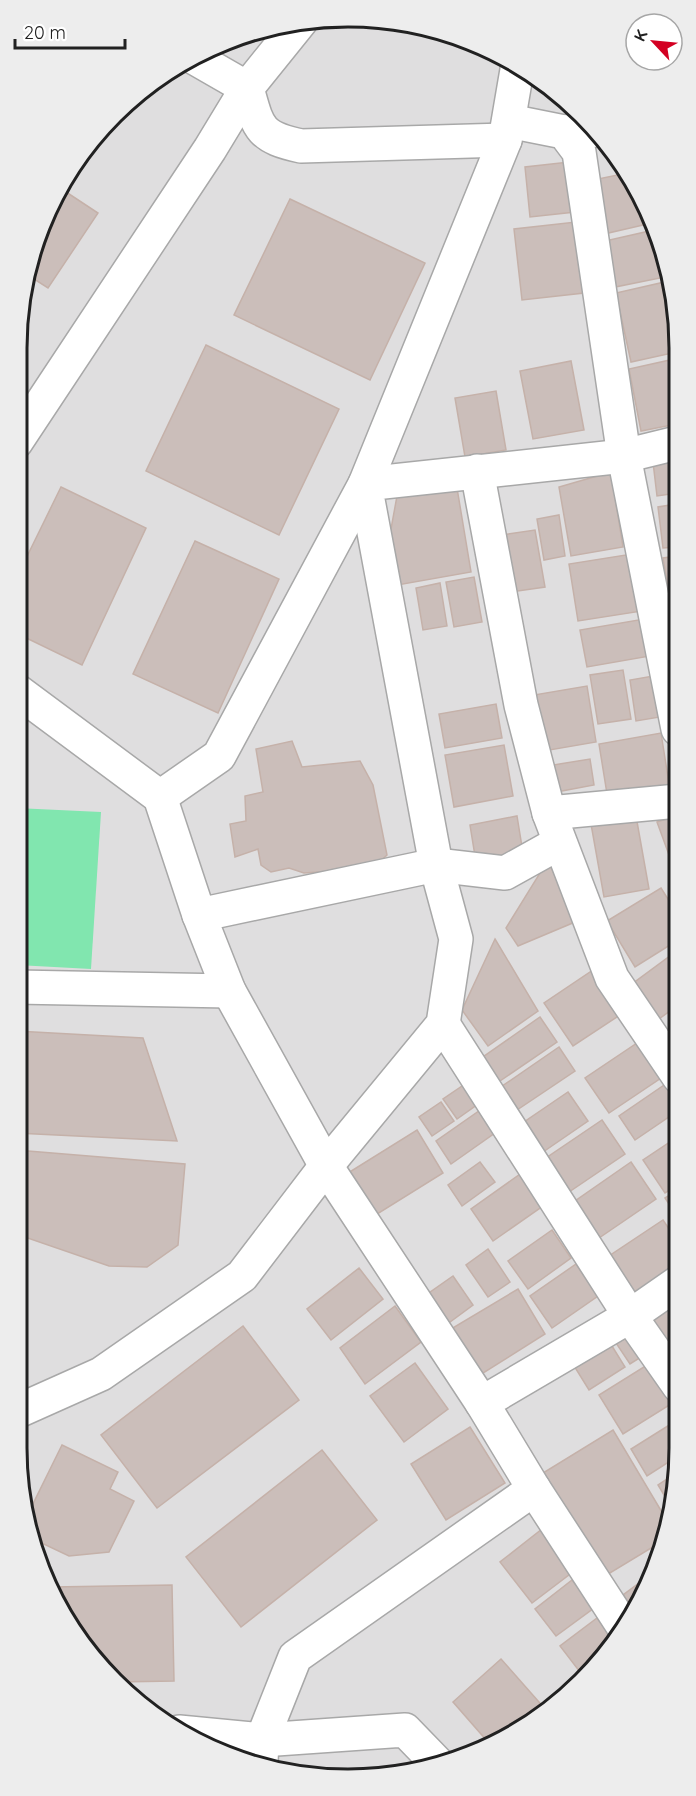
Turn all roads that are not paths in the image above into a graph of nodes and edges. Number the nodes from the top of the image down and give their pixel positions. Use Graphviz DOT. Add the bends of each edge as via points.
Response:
graph roads {
  1 [pos="292,32"];
  2 [pos="202,62"];
  3 [pos="516,75"];
  4 [pos="247,88"];
  5 [pos="507,130"];
  6 [pos="584,131"];
  7 [pos="564,132"];
  8 [pos="27,425"];
  9 [pos="669,444"];
  10 [pos="624,456"];
  11 [pos="477,471"];
  12 [pos="365,484"];
  13 [pos="669,684"];
  14 [pos="27,698"];
  15 [pos="160,797"];
  16 [pos="669,803"];
  17 [pos="554,828"];
  18 [pos="436,866"];
  19 [pos="199,915"];
  20 [pos="27,987"];
  21 [pos="229,992"];
  22 [pos="443,1024"];
  23 [pos="669,1062"];
  24 [pos="326,1166"];
  25 [pos="669,1289"];
  26 [pos="630,1316"];
  27 [pos="669,1372"];
  28 [pos="482,1403"];
  29 [pos="27,1407"];
  30 [pos="534,1490"];
  31 [pos="619,1620"];
  32 [pos="215,1740"];
  33 [pos="262,1751"];
  34 [pos="432,1758"];
  1 -- 4 [label="street"];
  2 -- 4 [label="street"];
  3 -- 5 [label="street"];
  4 -- 5 [label="street" via="257,124 275,141 292,144"];
  4 -- 8 [label="street"];
  5 -- 7 [label="street"];
  5 -- 12 [label="street"];
  6 -- 7 [label="street"];
  7 -- 10 [label="street" via="579,152"];
  9 -- 10 [label="street"];
  10 -- 11 [label="street"];
  10 -- 13 [label="street"];
  11 -- 12 [label="street"];
  11 -- 17 [label="street" via="521,705"];
  12 -- 15 [label="street" via="219,756"];
  12 -- 18 [label="street"];
  14 -- 15 [label="street"];
  15 -- 19 [label="street"];
  16 -- 17 [label="street"];
  17 -- 18 [label="street" via="505,873"];
  17 -- 23 [label="street" via="612,978"];
  18 -- 19 [label="street"];
  18 -- 22 [label="street" via="456,939"];
  19 -- 21 [label="street"];
  20 -- 21 [label="street"];
  21 -- 24 [label="street"];
  22 -- 24 [label="street"];
  22 -- 26 [label="street"];
  24 -- 28 [label="street"];
  24 -- 29 [label="street" via="242,1276 100,1374"];
  25 -- 26 [label="street"];
  26 -- 27 [label="street"];
  26 -- 28 [label="street"];
  28 -- 30 [label="street"];
  30 -- 31 [label="street"];
  30 -- 33 [label="street" via="296,1657"];
  32 -- 33 [label="street"];
  33 -- 34 [label="street" via="405,1730"];
}
